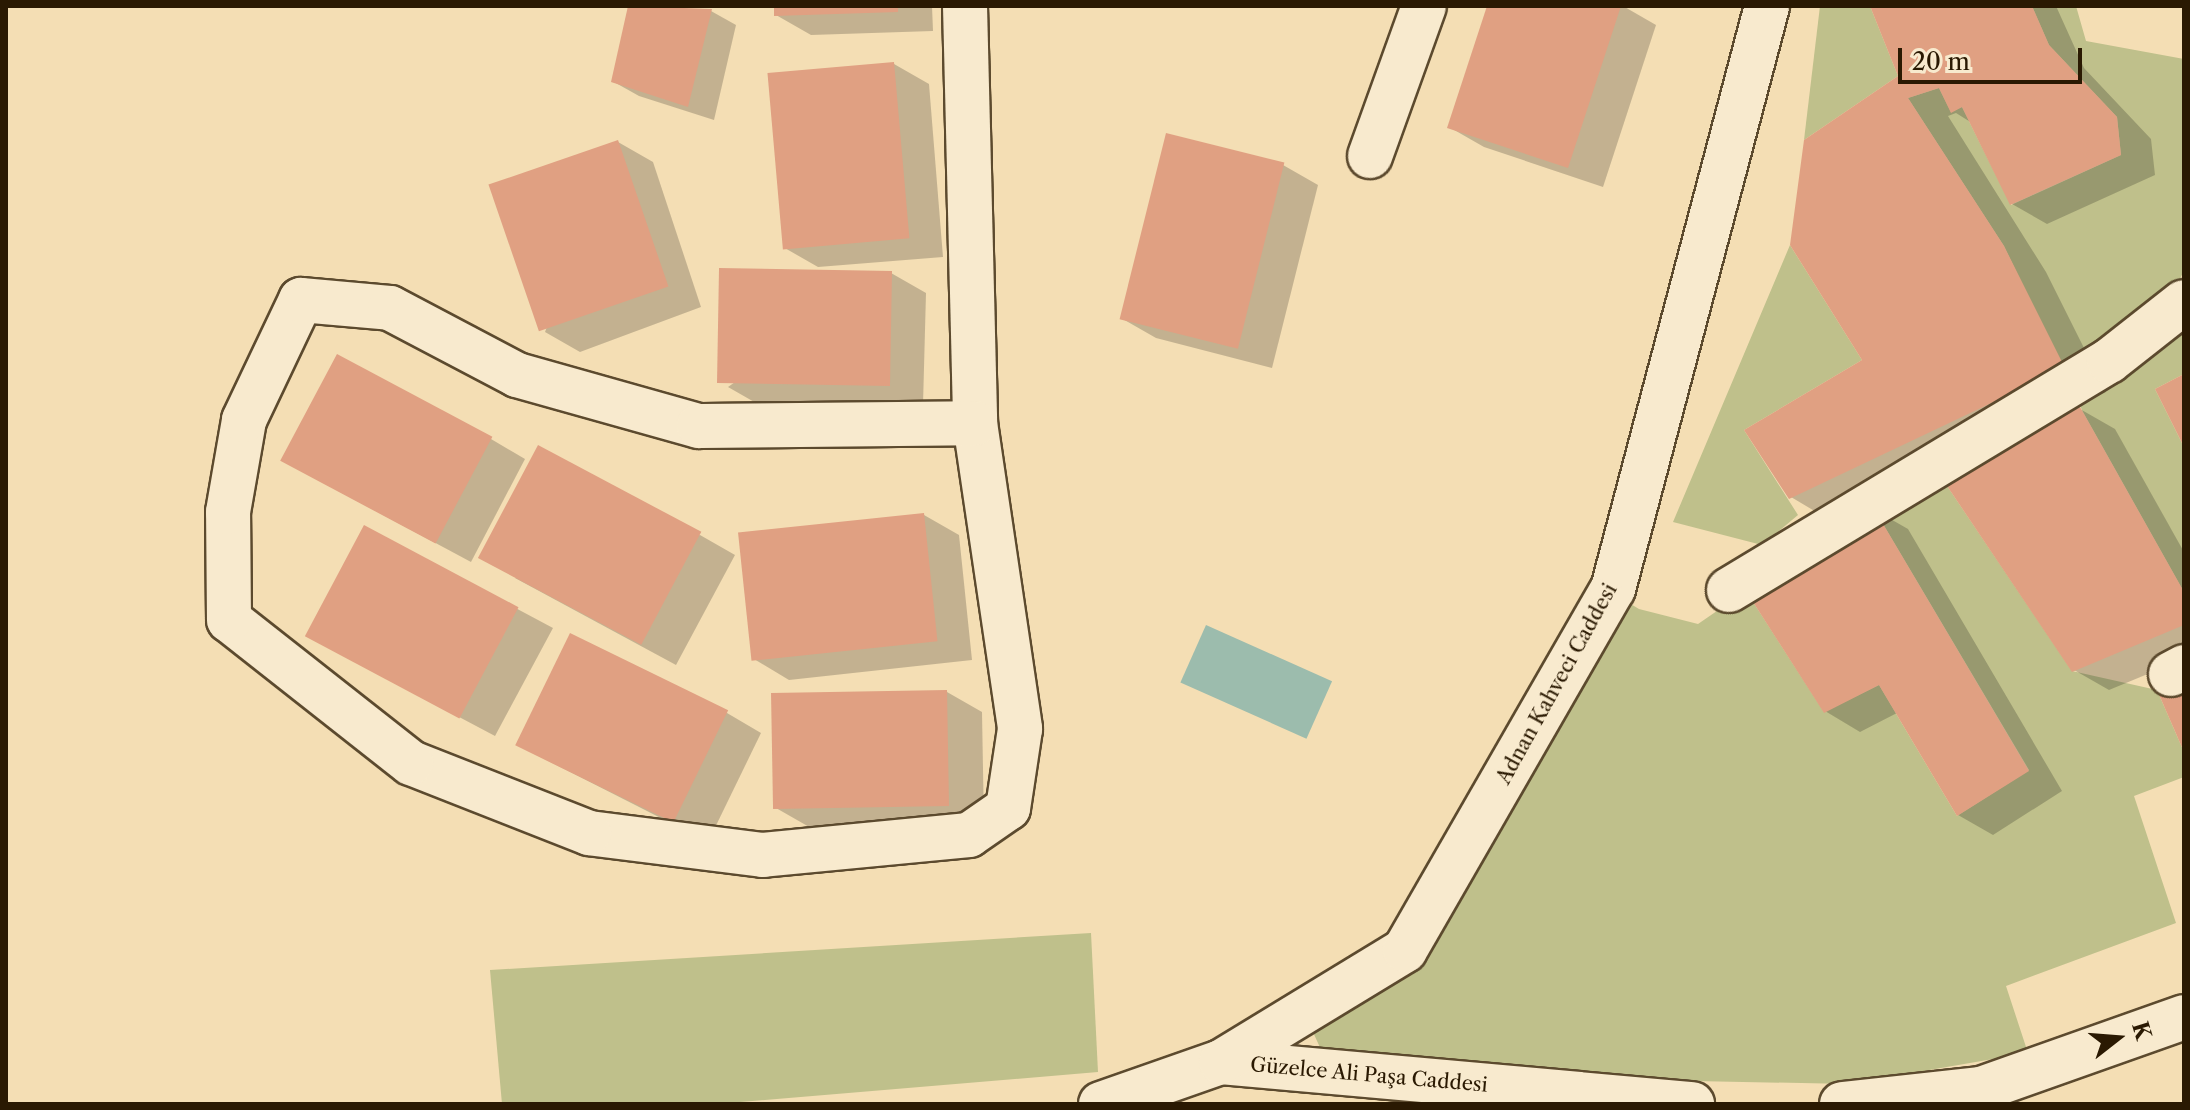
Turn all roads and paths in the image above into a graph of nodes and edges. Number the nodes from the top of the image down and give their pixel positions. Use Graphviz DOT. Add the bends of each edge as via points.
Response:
graph roads {
  1 [pos="965,6"];
  2 [pos="1424,6"];
  3 [pos="1767,6"];
  4 [pos="1370,156"];
  5 [pos="2184,302"];
  6 [pos="975,423"];
  7 [pos="1729,590"];
  8 [pos="2184,1017"];
  9 [pos="1221,1062"];
  10 [pos="1101,1104"];
  11 [pos="1692,1104"];
  12 [pos="1842,1104"];
  1 -- 6 [label="street"];
  2 -- 4 [label="street"];
  3 -- 9 [label="street, Adnan Kahveci Caddesi" via="1613,589 1405,950"];
  5 -- 7 [label="street" via="2109,361"];
  6 -- 6 [label="street" via="699,426 517,375 390,308 301,300 244,420 228,512 229,620 411,763 589,833 763,855 969,835 1008,808 1020,729"];
  8 -- 12 [label="street" via="1981,1089"];
  9 -- 10 [label="street, Güzelce Ali Paşa Caddesi"];
  9 -- 11 [label="street, Güzelce Ali Paşa Caddesi"];
}
